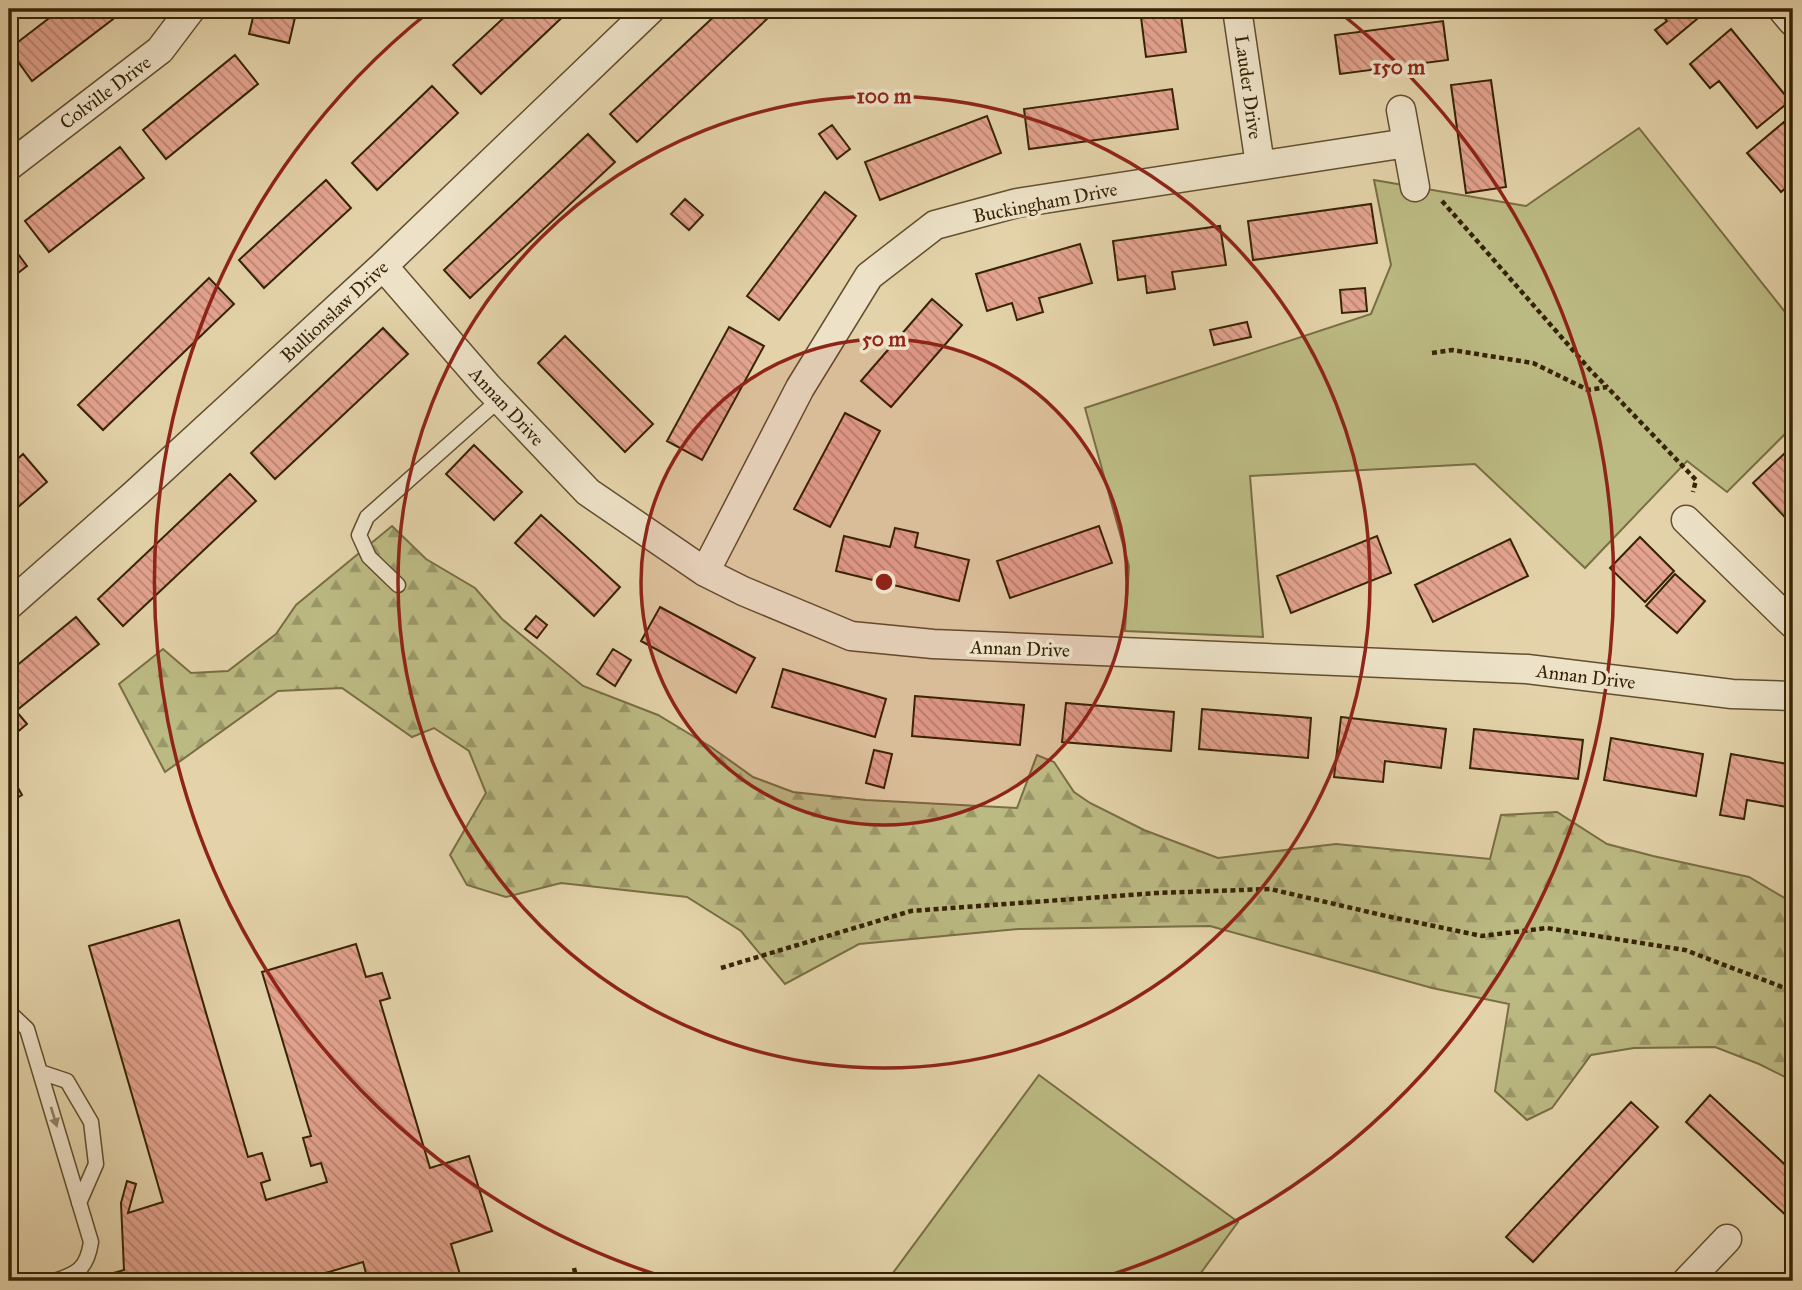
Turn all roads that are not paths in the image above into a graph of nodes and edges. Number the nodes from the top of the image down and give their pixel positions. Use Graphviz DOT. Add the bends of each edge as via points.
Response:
graph roads {
  1 [pos="191,9"];
  2 [pos="651,9"];
  3 [pos="1237,9"];
  4 [pos="1782,9"];
  5 [pos="1793,22"];
  6 [pos="1401,110"];
  7 [pos="1407,143"];
  8 [pos="9,166"];
  9 [pos="1260,166"];
  10 [pos="1415,187"];
  11 [pos="383,266"];
  12 [pos="500,399"];
  13 [pos="1686,520"];
  14 [pos="705,572"];
  15 [pos="398,585"];
  16 [pos="9,605"];
  17 [pos="1793,624"];
  18 [pos="1793,696"];
  19 [pos="9,1012"];
  20 [pos="40,1072"];
  21 [pos="79,1203"];
  22 [pos="1727,1239"];
  23 [pos="54,1281"];
  24 [pos="1687,1281"];
  1 -- 8 [label="street, Colville Drive" via="160,50"];
  2 -- 11 [label="street, Bullionslaw Drive"];
  3 -- 9 [label="street, Lauder Drive"];
  4 -- 5 [label="street"];
  6 -- 7 [label="street"];
  7 -- 9 [label="street, Buckingham Drive"];
  7 -- 10 [label="street"];
  9 -- 14 [label="street, Buckingham Drive" via="1017,203 935,225 869,276 800,388"];
  11 -- 12 [label="street, Annan Drive"];
  11 -- 16 [label="street, Bullionslaw Drive"];
  12 -- 14 [label="street, Annan Drive" via="588,492"];
  12 -- 15 [label="lane" via="367,517 359,536 369,557"];
  13 -- 17 [label="street"];
  14 -- 18 [label="street, Annan Drive" via="851,636 933,644 1527,669 1732,694"];
  19 -- 20 [label="lane" via="27,1029"];
  20 -- 21 [label="lane, one-way"];
  20 -- 21 [label="lane" via="67,1081 91,1122 96,1164"];
  21 -- 23 [label="lane" via="91,1242 89,1258 74,1275"];
  22 -- 24 [label="street"];
}
